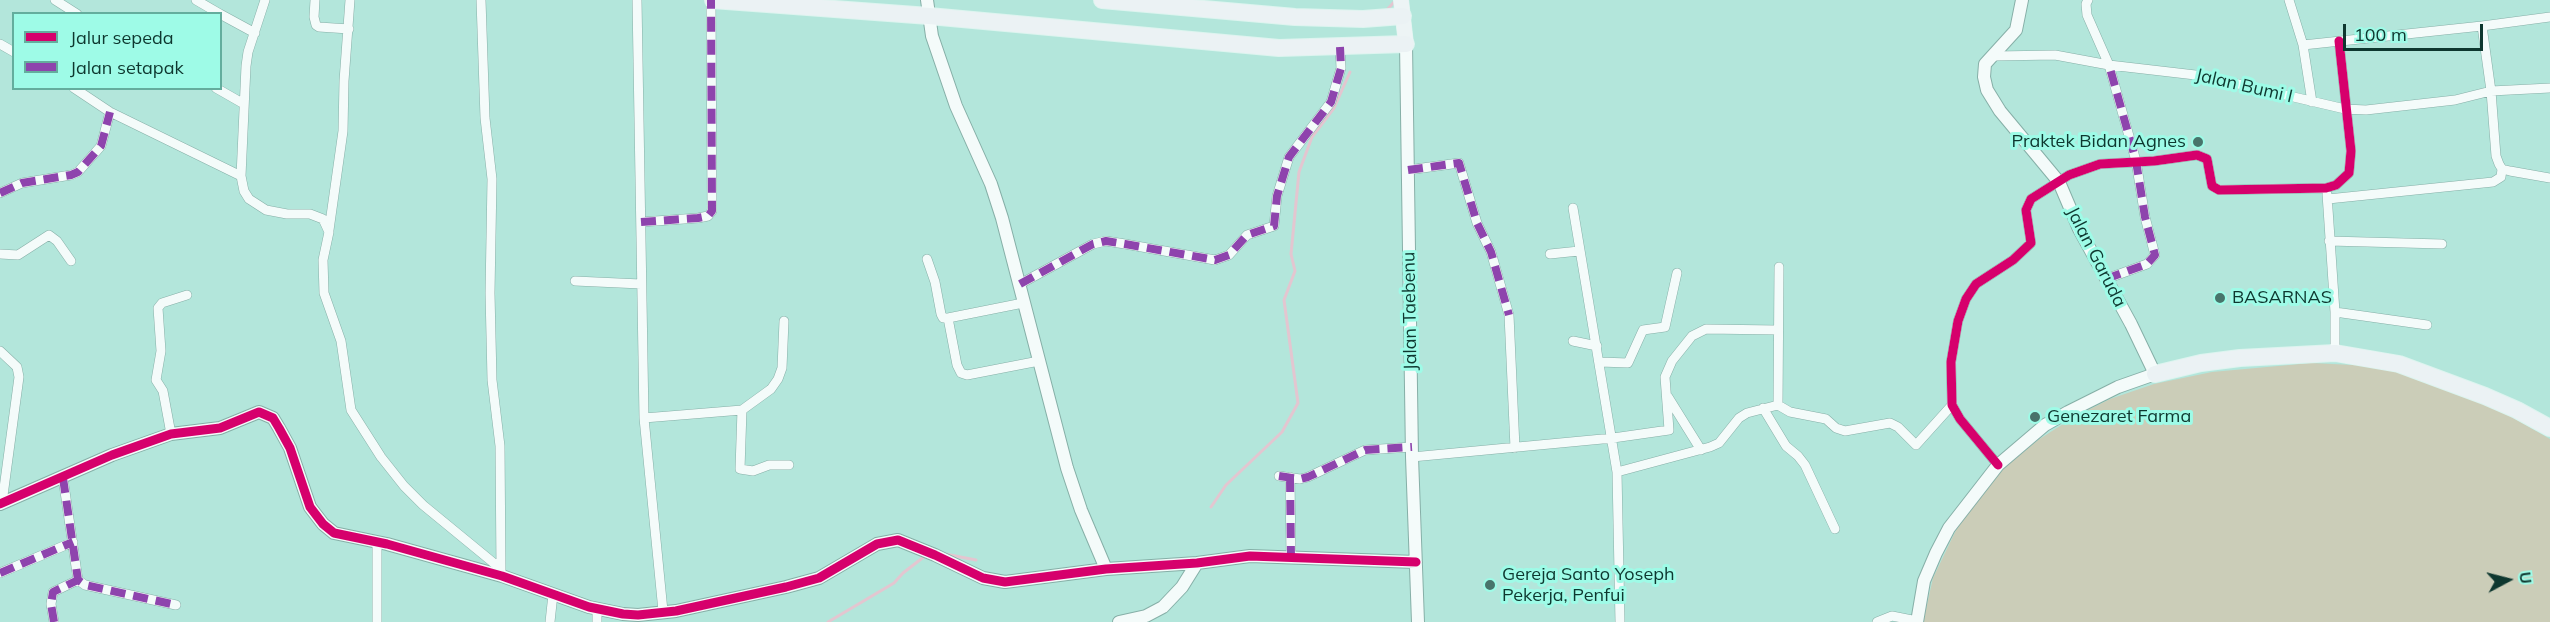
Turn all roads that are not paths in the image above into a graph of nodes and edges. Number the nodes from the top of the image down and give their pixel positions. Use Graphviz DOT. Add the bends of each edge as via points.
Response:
graph roads {
  1 [pos="55,0"];
  2 [pos="196,0"];
  3 [pos="265,0"];
  4 [pos="315,0"];
  5 [pos="351,0"];
  6 [pos="481,0"];
  7 [pos="637,0"];
  8 [pos="712,0"];
  9 [pos="1102,0"];
  10 [pos="2022,0"];
  11 [pos="2088,0"];
  12 [pos="2289,0"];
  13 [pos="1402,6"];
  14 [pos="928,8"];
  15 [pos="74,12"];
  16 [pos="217,12"];
  17 [pos="222,15"];
  18 [pos="2550,17"];
  19 [pos="2482,26"];
  20 [pos="349,29"];
  21 [pos="255,33"];
  22 [pos="2339,41"];
  23 [pos="1406,44"];
  24 [pos="2303,45"];
  25 [pos="1340,47"];
  26 [pos="1995,56"];
  27 [pos="2109,65"];
  28 [pos="2550,88"];
  29 [pos="77,90"];
  30 [pos="220,90"];
  31 [pos="2491,91"];
  32 [pos="2312,102"];
  33 [pos="244,104"];
  34 [pos="2345,109"];
  35 [pos="110,112"];
  36 [pos="2136,161"];
  37 [pos="2502,169"];
  38 [pos="1408,170"];
  39 [pos="241,176"];
  40 [pos="2550,178"];
  41 [pos="2059,182"];
  42 [pos="2326,188"];
  43 [pos="0,193"];
  44 [pos="2328,199"];
  45 [pos="1573,208"];
  46 [pos="641,222"];
  47 [pos="329,232"];
  48 [pos="2330,241"];
  49 [pos="2442,244"];
  50 [pos="1579,251"];
  51 [pos="0,254"];
  52 [pos="1550,254"];
  53 [pos="927,259"];
  54 [pos="70,261"];
  55 [pos="1779,267"];
  56 [pos="1677,273"];
  57 [pos="2106,279"];
  58 [pos="575,281"];
  59 [pos="641,284"];
  60 [pos="1020,284"];
  61 [pos="187,295"];
  62 [pos="1023,303"];
  63 [pos="2335,312"];
  64 [pos="948,318"];
  65 [pos="784,321"];
  66 [pos="2427,325"];
  67 [pos="1778,330"];
  68 [pos="1573,341"];
  69 [pos="1597,346"];
  70 [pos="0,351"];
  71 [pos="2335,353"];
  72 [pos="1039,361"];
  73 [pos="1600,362"];
  74 [pos="2155,374"];
  75 [pos="1666,393"];
  76 [pos="1778,405"];
  77 [pos="1952,405"];
  78 [pos="1763,408"];
  79 [pos="742,410"];
  80 [pos="644,418"];
  81 [pos="2550,428"];
  82 [pos="171,434"];
  83 [pos="1613,438"];
  84 [pos="4,447"];
  85 [pos="1515,448"];
  86 [pos="1701,450"];
  87 [pos="1412,452"];
  88 [pos="789,465"];
  89 [pos="1998,465"];
  90 [pos="1617,472"];
  91 [pos="1279,476"];
  92 [pos="1290,477"];
  93 [pos="63,478"];
  94 [pos="1,504"];
  95 [pos="1835,529"];
  96 [pos="73,542"];
  97 [pos="377,542"];
  98 [pos="1291,558"];
  99 [pos="1416,561"];
  100 [pos="1197,563"];
  101 [pos="1106,569"];
  102 [pos="502,572"];
  103 [pos="0,573"];
  104 [pos="78,580"];
  105 [pos="553,594"];
  106 [pos="176,605"];
  107 [pos="597,608"];
  108 [pos="663,611"];
  109 [pos="54,622"];
  110 [pos="377,622"];
  111 [pos="550,622"];
  112 [pos="597,622"];
  113 [pos="1119,622"];
  114 [pos="1418,622"];
  115 [pos="1620,622"];
  116 [pos="1877,622"];
  117 [pos="1917,622"];
  1 -- 15 [label="street"];
  2 -- 16 [label="street"];
  3 -- 21 [label="street"];
  4 -- 20 [label="street" via="316,25"];
  5 -- 20 [label="street"];
  6 -- 102 [label="street" via="485,118 492,179 491,358 500,446"];
  7 -- 46 [label="street"];
  8 -- 14 [label="highway"];
  8 -- 46 [label="street" via="712,211 698,218"];
  9 -- 13 [label="highway" via="1363,19"];
  10 -- 26 [label="street" via="2018,26"];
  11 -- 27 [label="street" via="2088,15"];
  12 -- 24 [label="street"];
  13 -- 23 [label="main road, Jalan Taebenu"];
  14 -- 25 [label="highway" via="1279,48"];
  14 -- 60 [label="street" via="932,36 956,106 991,184"];
  17 -- 21 [label="street"];
  18 -- 19 [label="street"];
  19 -- 22 [label="street"];
  19 -- 31 [label="street"];
  20 -- 47 [label="street" via="343,131"];
  21 -- 33 [label="street" via="246,66"];
  22 -- 24 [label="street"];
  22 -- 34 [label="street"];
  23 -- 25 [label="highway"];
  23 -- 38 [label="street, Jalan Taebenu"];
  24 -- 32 [label="street"];
  25 -- 60 [label="street" via="1341,68 1331,102 1289,157 1277,196 1274,226 1247,236 1229,255 1215,260 1100,243"];
  26 -- 27 [label="street, Jalan Bumi I" via="2055,55"];
  26 -- 41 [label="street, Jalan Garuda" via="1985,64 1987,90"];
  27 -- 32 [label="street, Jalan Bumi I" via="2204,76"];
  27 -- 36 [label="street"];
  28 -- 31 [label="street, Jalan Bumi I"];
  29 -- 35 [label="street"];
  30 -- 33 [label="street"];
  31 -- 34 [label="street, Jalan Bumi I" via="2455,100"];
  31 -- 37 [label="street" via="2496,156"];
  32 -- 34 [label="street, Jalan Bumi I"];
  33 -- 39 [label="street"];
  34 -- 42 [label="street" via="2351,151 2349,173"];
  35 -- 39 [label="street"];
  35 -- 43 [label="street" via="101,146 78,171 22,183"];
  36 -- 41 [label="street" via="2100,164"];
  36 -- 42 [label="street" via="2203,156 2212,186 2219,190"];
  36 -- 57 [label="street" via="2154,257 2147,264"];
  37 -- 40 [label="street"];
  37 -- 44 [label="street" via="2501,177 2493,182"];
  38 -- 85 [label="street" via="1459,163 1509,315"];
  38 -- 87 [label="street, Jalan Taebenu"];
  39 -- 47 [label="street" via="249,199 261,207 287,214 317,215"];
  41 -- 57 [label="street, Jalan Garuda"];
  41 -- 77 [label="street" via="2037,194 2027,205 2032,238 2029,246 1976,284 1966,299 1954,338"];
  42 -- 44 [label="street"];
  44 -- 48 [label="street"];
  45 -- 50 [label="street"];
  46 -- 59 [label="street"];
  47 -- 102 [label="street" via="323,260 324,293 341,341 351,410 404,486"];
  48 -- 49 [label="street"];
  48 -- 63 [label="street"];
  50 -- 52 [label="street"];
  50 -- 69 [label="street"];
  51 -- 54 [label="street" via="18,255 49,235"];
  53 -- 64 [label="street" via="941,314"];
  55 -- 67 [label="street"];
  56 -- 73 [label="street" via="1665,327 1642,330 1628,363"];
  57 -- 74 [label="street, Jalan Garuda"];
  58 -- 59 [label="street"];
  59 -- 80 [label="street"];
  60 -- 62 [label="street"];
  61 -- 82 [label="street" via="158,308 161,351 156,380 163,391"];
  62 -- 64 [label="street"];
  62 -- 72 [label="street"];
  63 -- 66 [label="street"];
  63 -- 71 [label="street"];
  64 -- 72 [label="street" via="961,373"];
  65 -- 79 [label="street" via="778,379"];
  67 -- 75 [label="street" via="1699,332 1667,368"];
  67 -- 76 [label="street"];
  68 -- 69 [label="street"];
  69 -- 73 [label="street"];
  70 -- 84 [label="street" via="17,367 19,377"];
  71 -- 74 [label="highway" via="2240,358"];
  71 -- 81 [label="highway" via="2399,364 2485,396"];
  72 -- 101 [label="street" via="1081,510"];
  73 -- 83 [label="street"];
  74 -- 89 [label="street" via="2118,387 2045,425"];
  75 -- 83 [label="street" via="1669,430"];
  75 -- 86 [label="street"];
  76 -- 77 [label="street" via="1790,412 1826,419 1845,431 1890,423 1916,445"];
  76 -- 78 [label="street"];
  77 -- 89 [label="street"];
  78 -- 86 [label="street" via="1747,412 1719,442"];
  78 -- 95 [label="street" via="1786,446 1805,465"];
  79 -- 80 [label="street"];
  79 -- 88 [label="street" via="740,469 753,471 769,465"];
  80 -- 108 [label="street"];
  82 -- 93 [label="street"];
  82 -- 97 [label="street" via="220,428 259,412 267,414 290,448 310,507 323,524 334,533"];
  83 -- 85 [label="street"];
  83 -- 90 [label="street"];
  84 -- 94 [label="street" via="9,462"];
  85 -- 87 [label="street"];
  86 -- 90 [label="street"];
  87 -- 92 [label="street" via="1365,450 1317,474 1300,479"];
  87 -- 99 [label="street, Jalan Taebenu"];
  89 -- 117 [label="street" via="1949,528 1936,553 1924,580"];
  90 -- 115 [label="street"];
  91 -- 92 [label="street"];
  92 -- 98 [label="street"];
  93 -- 94 [label="street"];
  93 -- 96 [label="street"];
  96 -- 103 [label="street"];
  96 -- 104 [label="street"];
  97 -- 102 [label="street"];
  97 -- 110 [label="street"];
  98 -- 99 [label="street"];
  98 -- 100 [label="street" via="1250,556"];
  99 -- 114 [label="street, Jalan Taebenu"];
  100 -- 101 [label="street"];
  100 -- 113 [label="street" via="1163,607 1146,616"];
  101 -- 108 [label="street" via="994,582 898,540 877,544 819,578 718,603"];
  102 -- 105 [label="street"];
  104 -- 106 [label="street" via="85,585"];
  104 -- 109 [label="street" via="53,592"];
  105 -- 107 [label="street"];
  105 -- 111 [label="street"];
  107 -- 108 [label="street" via="638,615"];
  107 -- 112 [label="street"];
  116 -- 117 [label="street" via="1892,616"];
}
